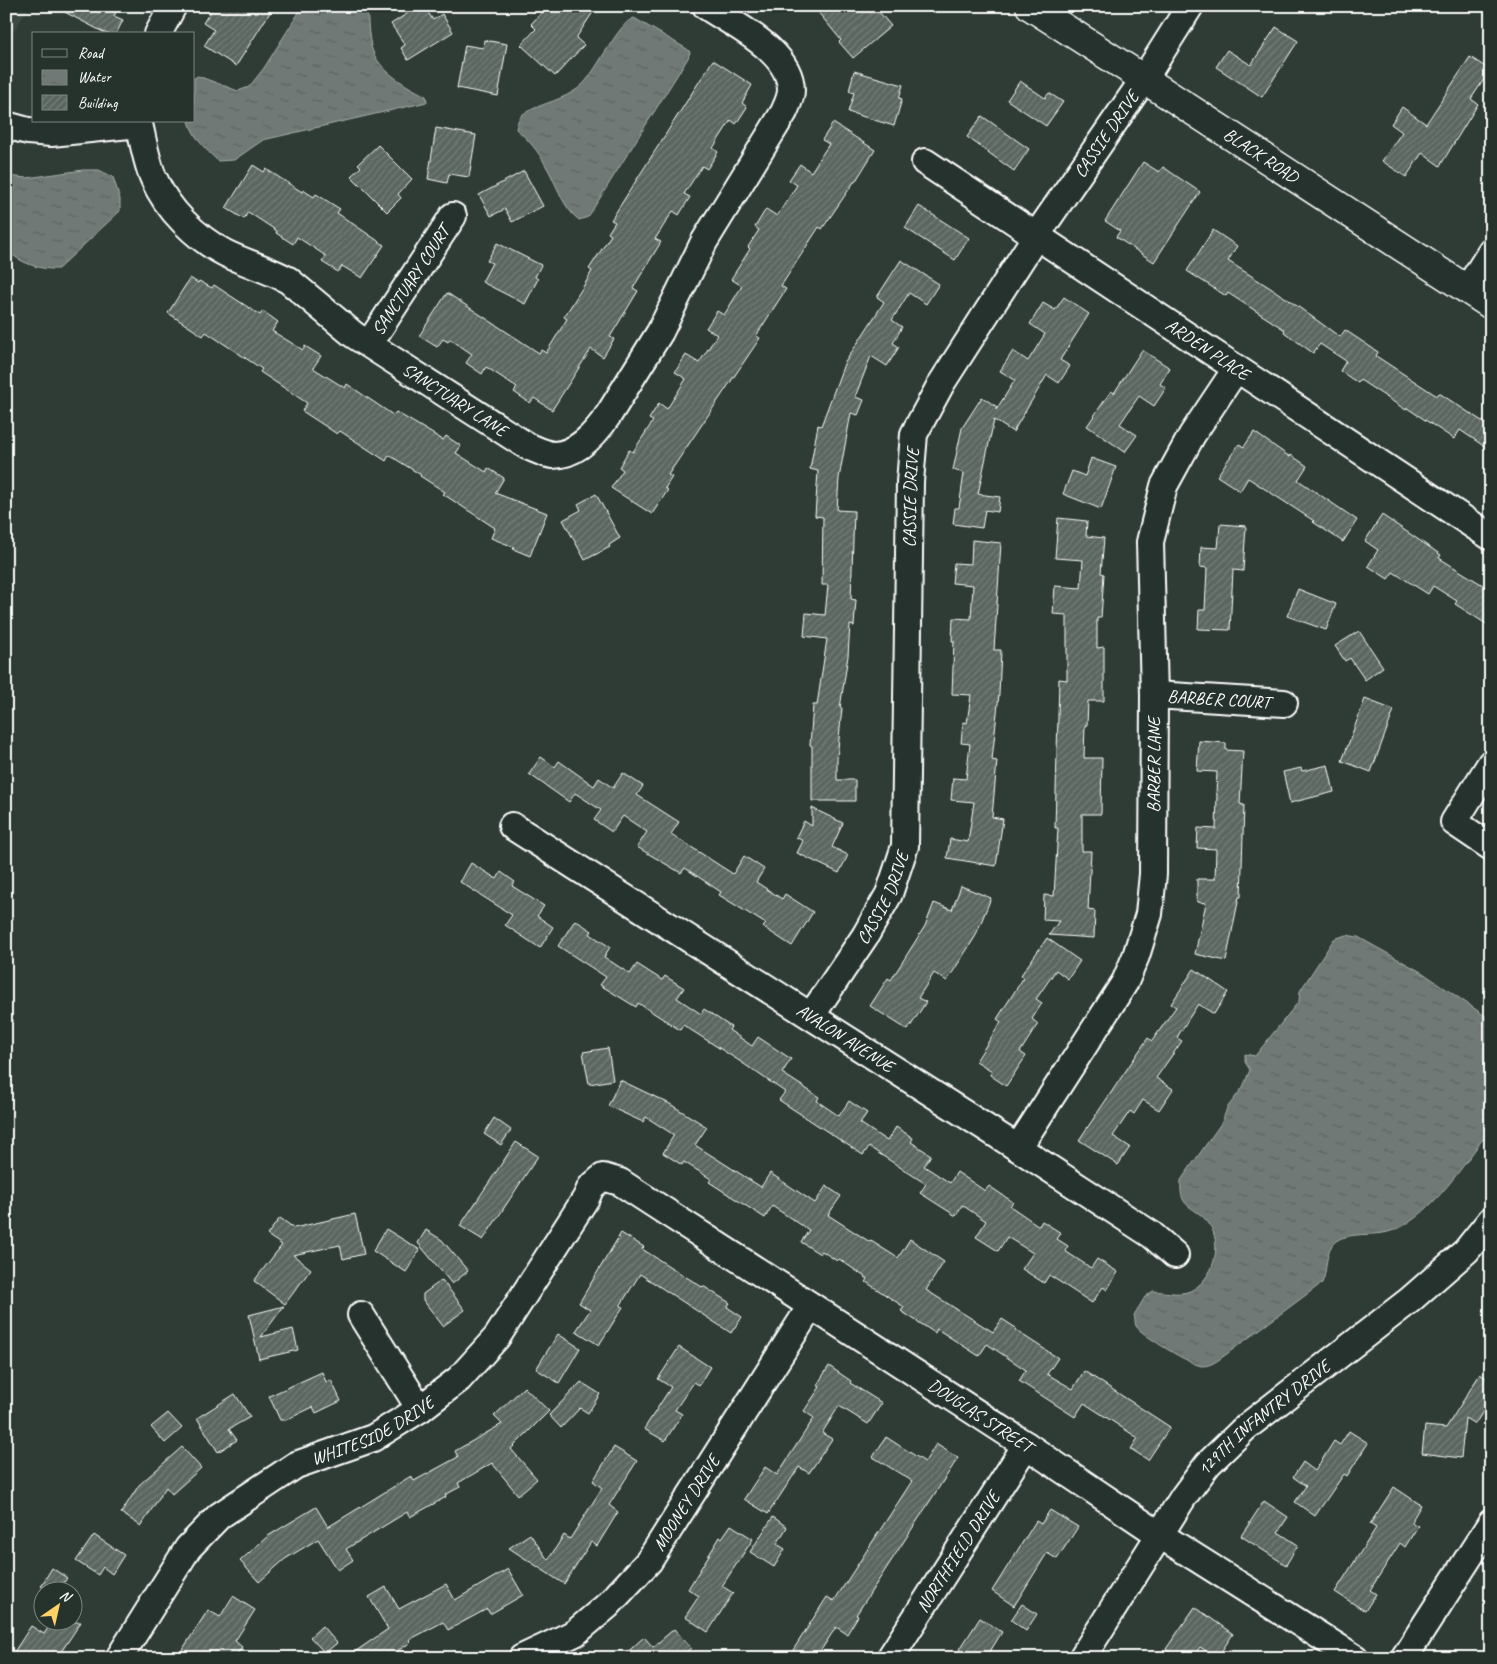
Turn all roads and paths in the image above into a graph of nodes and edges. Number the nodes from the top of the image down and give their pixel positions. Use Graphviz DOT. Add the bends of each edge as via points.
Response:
graph roads {
  1 [pos="173,6"];
  2 [pos="1030,6"];
  3 [pos="1190,6"];
  4 [pos="721,11"];
  5 [pos="159,32"];
  6 [pos="1144,79"];
  7 [pos="139,122"];
  8 [pos="6,125"];
  9 [pos="925,162"];
  10 [pos="453,216"];
  11 [pos="1036,236"];
  12 [pos="1491,252"];
  13 [pos="1467,290"];
  14 [pos="1491,305"];
  15 [pos="369,344"];
  16 [pos="1236,369"];
  17 [pos="1491,537"];
  18 [pos="1154,695"];
  19 [pos="1284,703"];
  20 [pos="1491,763"];
  21 [pos="512,826"];
  22 [pos="1491,847"];
  23 [pos="811,1016"];
  24 [pos="1018,1148"];
  25 [pos="603,1177"];
  26 [pos="1491,1220"];
  27 [pos="1175,1255"];
  28 [pos="811,1306"];
  29 [pos="361,1315"];
  30 [pos="420,1409"];
  31 [pos="1026,1445"];
  32 [pos="1491,1523"];
  33 [pos="1160,1536"];
  34 [pos="119,1658"];
  35 [pos="522,1658"];
  36 [pos="890,1658"];
  37 [pos="1082,1658"];
  38 [pos="1355,1658"];
  39 [pos="1404,1658"];
  1 -- 5 [label="street"];
  2 -- 6 [label="main road, BLACK ROAD"];
  3 -- 6 [label="street, CASSIE DRIVE"];
  4 -- 15 [label="street, SANCTUARY LANE" via="777,57 788,77 789,102 704,242 660,332 600,426 574,449 552,455 527,446"];
  6 -- 11 [label="street, CASSIE DRIVE"];
  6 -- 13 [label="main road, BLACK ROAD"];
  7 -- 8 [label="street, SANCTUARY LANE" via="51,133"];
  7 -- 15 [label="street, SANCTUARY LANE" via="154,179 183,221 225,253 288,280"];
  9 -- 11 [label="street, ARDEN PLACE"];
  10 -- 15 [label="street, SANCTUARY COURT"];
  11 -- 16 [label="street, ARDEN PLACE"];
  11 -- 23 [label="street, CASSIE DRIVE" via="941,384 914,434 910,482 905,846 889,894"];
  12 -- 13 [label="street"];
  13 -- 14 [label="main road, BLACK ROAD"];
  16 -- 17 [label="street, ARDEN PLACE"];
  16 -- 18 [label="street, BARBER LANE" via="1192,435 1164,486 1150,542"];
  18 -- 19 [label="street, BARBER COURT"];
  18 -- 24 [label="street, BARBER LANE" via="1153,874 1149,914 1124,982"];
  20 -- 22 [label="street" via="1454,822"];
  21 -- 23 [label="street, AVALON AVENUE"];
  23 -- 24 [label="street, AVALON AVENUE"];
  24 -- 27 [label="street, AVALON AVENUE" via="1152,1236"];
  25 -- 28 [label="street, DOUGLAS STREET" via="620,1182"];
  25 -- 30 [label="street, WHITESIDE DRIVE" via="591,1187 497,1337 459,1379"];
  26 -- 33 [label="street, 129TH INFANTRY DRIVE" via="1466,1251 1410,1300 1244,1428 1208,1464"];
  28 -- 31 [label="street, DOUGLAS STREET"];
  28 -- 35 [label="street, MOONEY DRIVE" via="649,1561 608,1605 576,1633"];
  29 -- 30 [label="street"];
  30 -- 34 [label="street, WHITESIDE DRIVE" via="373,1438 296,1465 219,1516 188,1548"];
  31 -- 33 [label="street, DOUGLAS STREET"];
  31 -- 36 [label="street, NORTHFIELD DRIVE"];
  32 -- 39 [label="street"];
  33 -- 37 [label="street, 129TH INFANTRY DRIVE"];
  33 -- 38 [label="street, DOUGLAS STREET"];
}
